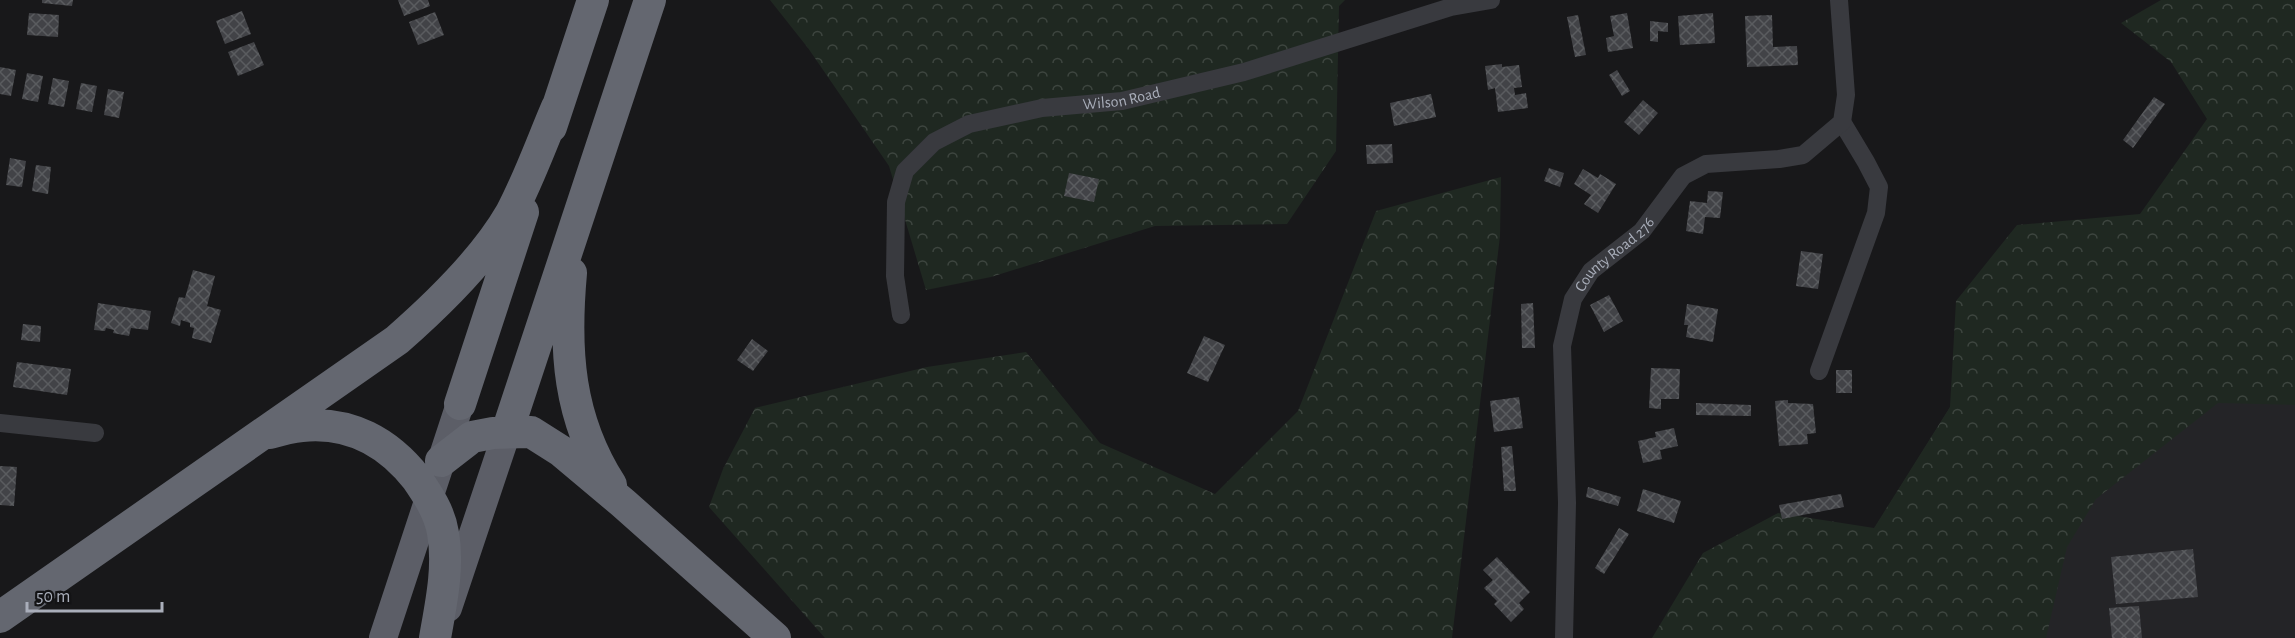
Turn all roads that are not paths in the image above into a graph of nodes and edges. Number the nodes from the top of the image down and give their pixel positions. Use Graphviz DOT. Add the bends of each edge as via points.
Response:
graph roads {
  1 [pos="593,0"];
  2 [pos="650,0"];
  3 [pos="1491,0"];
  4 [pos="1839,0"];
  5 [pos="558,107"];
  6 [pos="1842,122"];
  7 [pos="575,225"];
  8 [pos="901,315"];
  9 [pos="1819,371"];
  10 [pos="460,404"];
  11 [pos="0,423"];
  12 [pos="507,432"];
  13 [pos="95,433"];
  14 [pos="260,435"];
  15 [pos="441,461"];
  16 [pos="430,496"];
  17 [pos="623,503"];
  18 [pos="0,617"];
  19 [pos="383,638"];
  20 [pos="437,638"];
  21 [pos="775,638"];
  22 [pos="1564,638"];
  1 -- 5 [label="highway"];
  2 -- 7 [label="highway"];
  3 -- 8 [label="street, Wilson Road" via="1451,7 1244,72 1122,101 1042,108 969,124 934,142 905,171 896,202 895,276"];
  4 -- 6 [label="street" via="1846,95"];
  5 -- 10 [label="highway"];
  5 -- 14 [label="highway" via="510,213 480,256 436,306 397,340"];
  6 -- 9 [label="street" via="1879,187 1876,213"];
  6 -- 22 [label="street, County Road 276" via="1803,155 1706,164 1683,176 1642,231 1591,271 1573,299 1562,346 1567,503"];
  7 -- 12 [label="highway"];
  7 -- 17 [label="highway" via="568,296 573,397 600,468"];
  10 -- 15 [label="highway"];
  11 -- 13 [label="street"];
  12 -- 15 [label="highway" via="472,437"];
  12 -- 17 [label="highway" via="531,432 561,451"];
  12 -- 20 [label="highway"];
  14 -- 16 [label="highway" via="302,426 360,432 390,450"];
  14 -- 18 [label="highway"];
  15 -- 16 [label="highway"];
  16 -- 19 [label="highway"];
  16 -- 20 [label="highway" via="443,532 443,595"];
  17 -- 21 [label="highway"];
}
